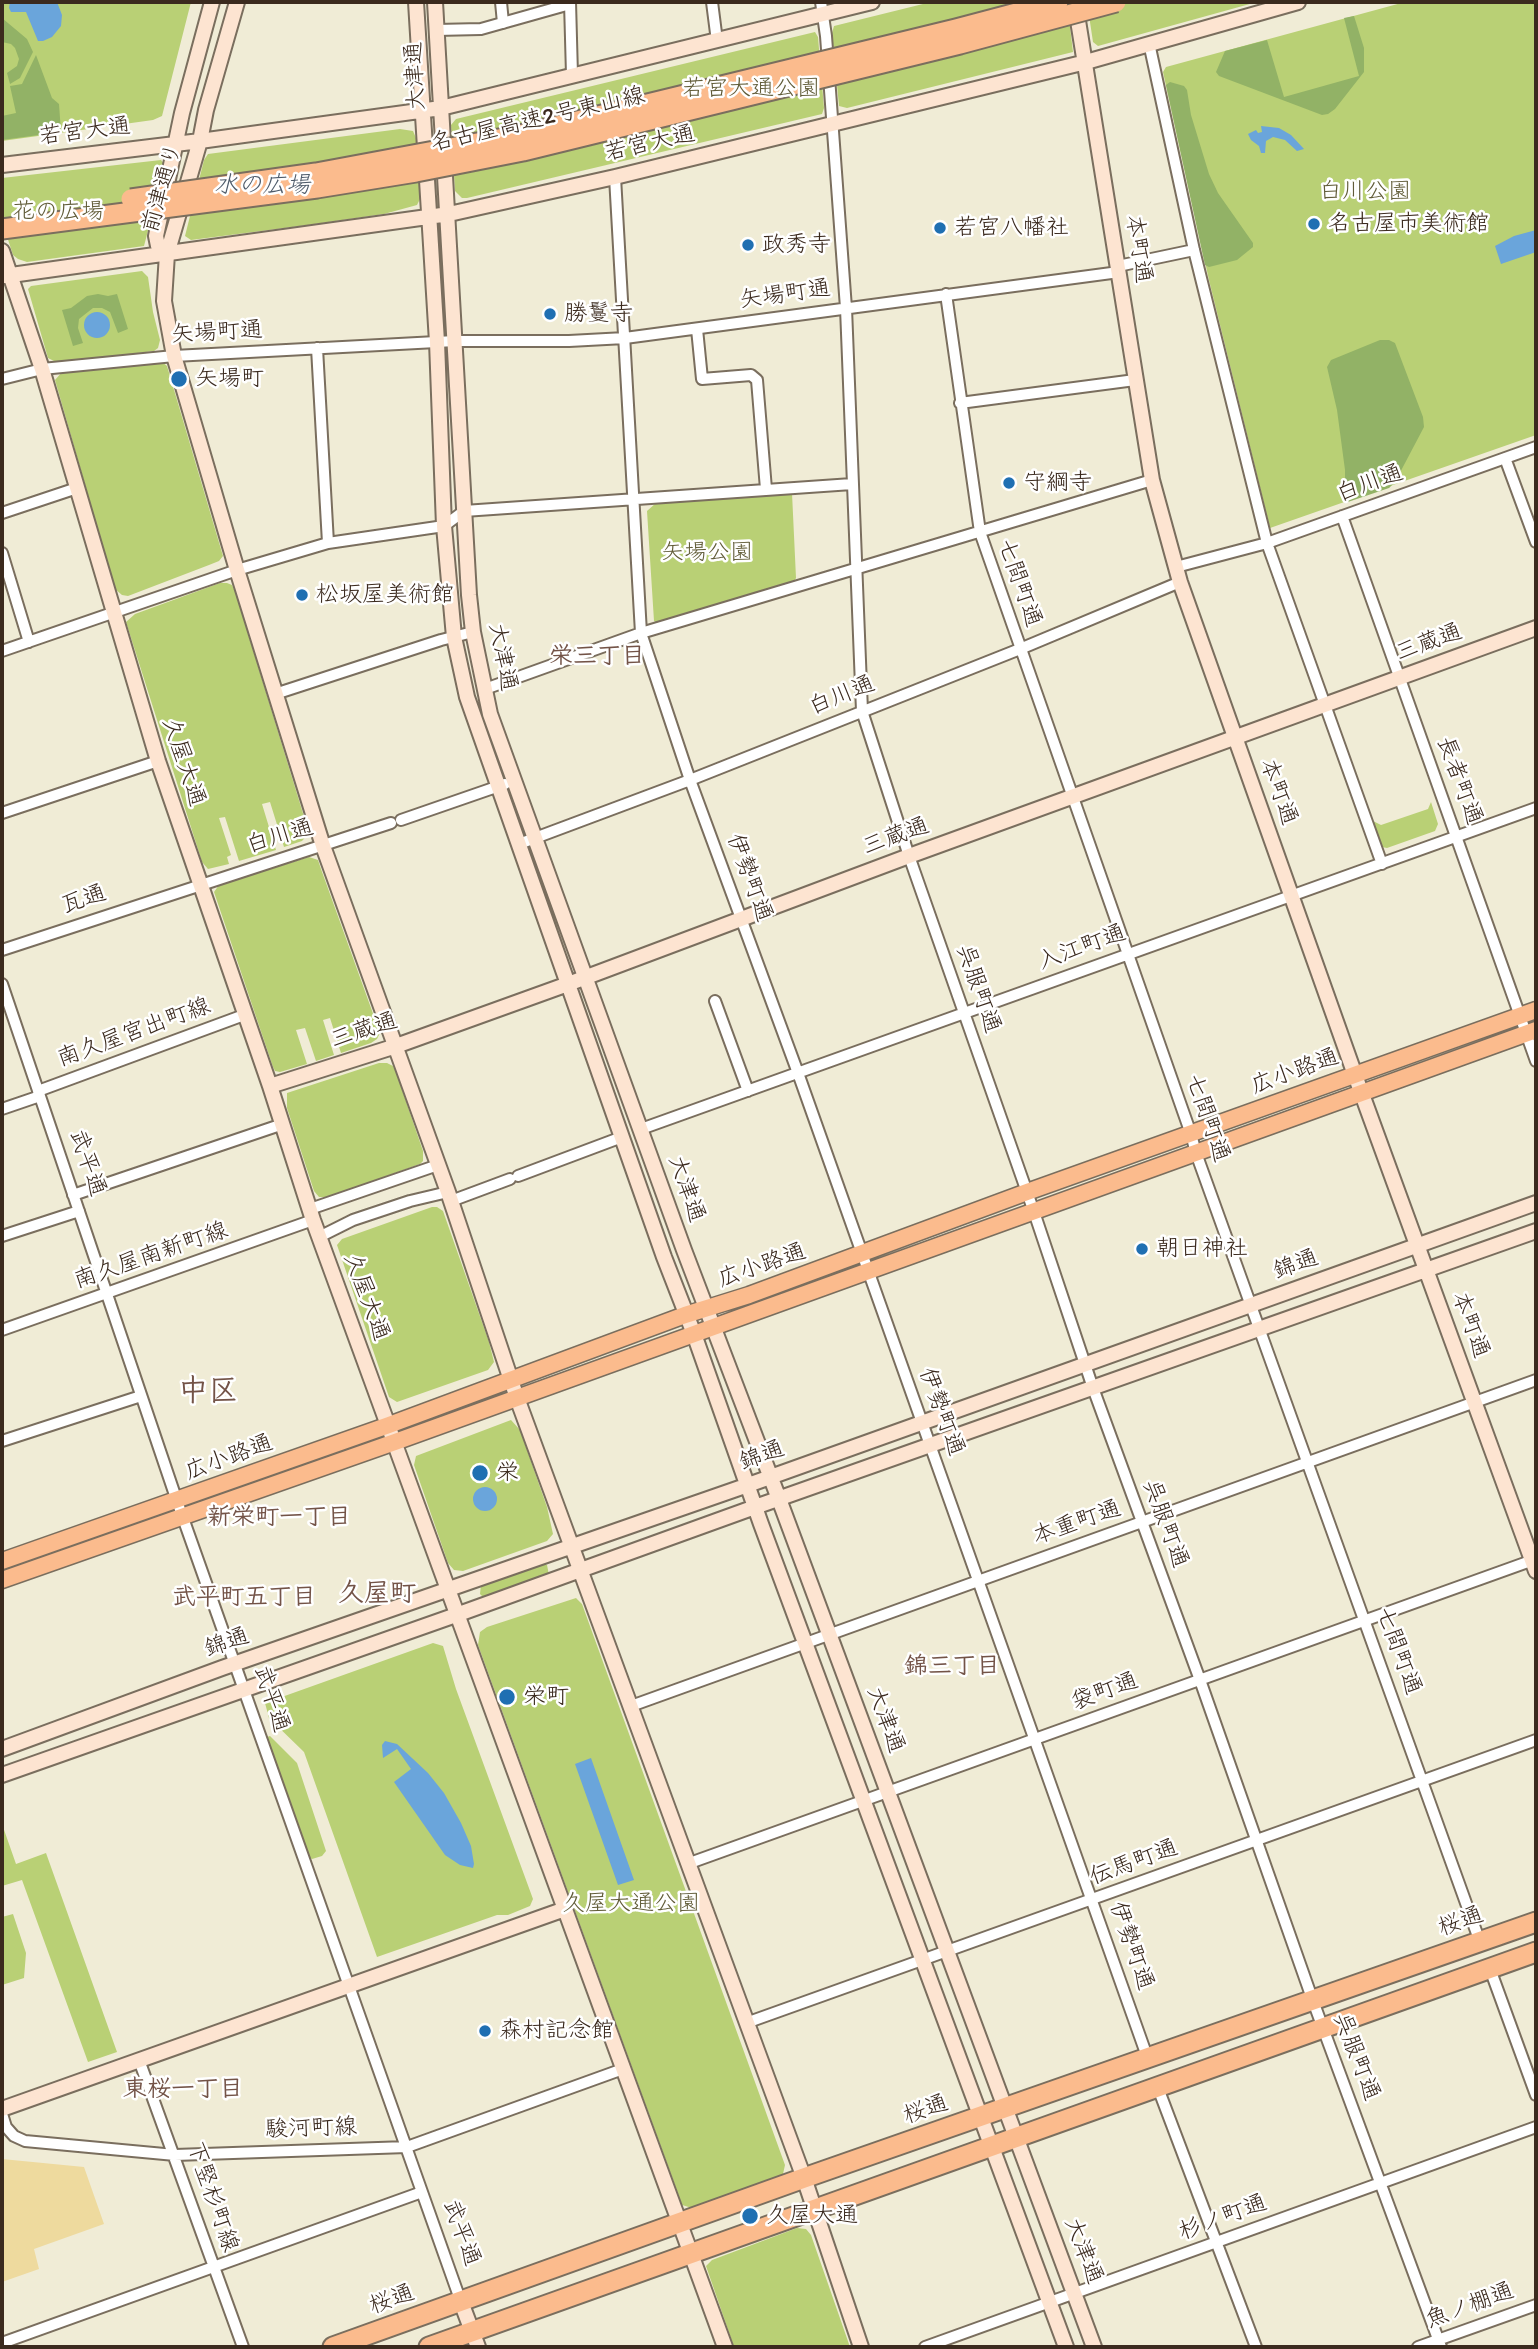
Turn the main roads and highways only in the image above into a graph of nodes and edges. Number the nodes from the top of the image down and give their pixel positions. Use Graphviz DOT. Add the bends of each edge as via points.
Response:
graph roads {
  1 [pos="1058,2"];
  2 [pos="1116,2"];
  3 [pos="2,216"];
  4 [pos="2,229"];
  5 [pos="1529,1013"];
  6 [pos="1532,1032"];
  7 [pos="2,1561"];
  8 [pos="2,1580"];
  9 [pos="1536,1922"];
  10 [pos="1536,1952"];
  11 [pos="475,2339"];
  12 [pos="333,2347"];
  13 [pos="429,2347"];
  1 -- 3 [label="highway, 名古屋高速2号東山線, bridge" via="520,135 316,173"];
  2 -- 4 [label="highway, 名古屋高速2号東山線, bridge" via="523,151 317,188"];
  5 -- 7 [label="main road, 広小路通"];
  6 -- 8 [label="main road, 広小路通"];
  9 -- 12 [label="highway, 桜通"];
  10 -- 11 [label="highway" via="692,2253"];
  11 -- 13 [label="highway"];
}
